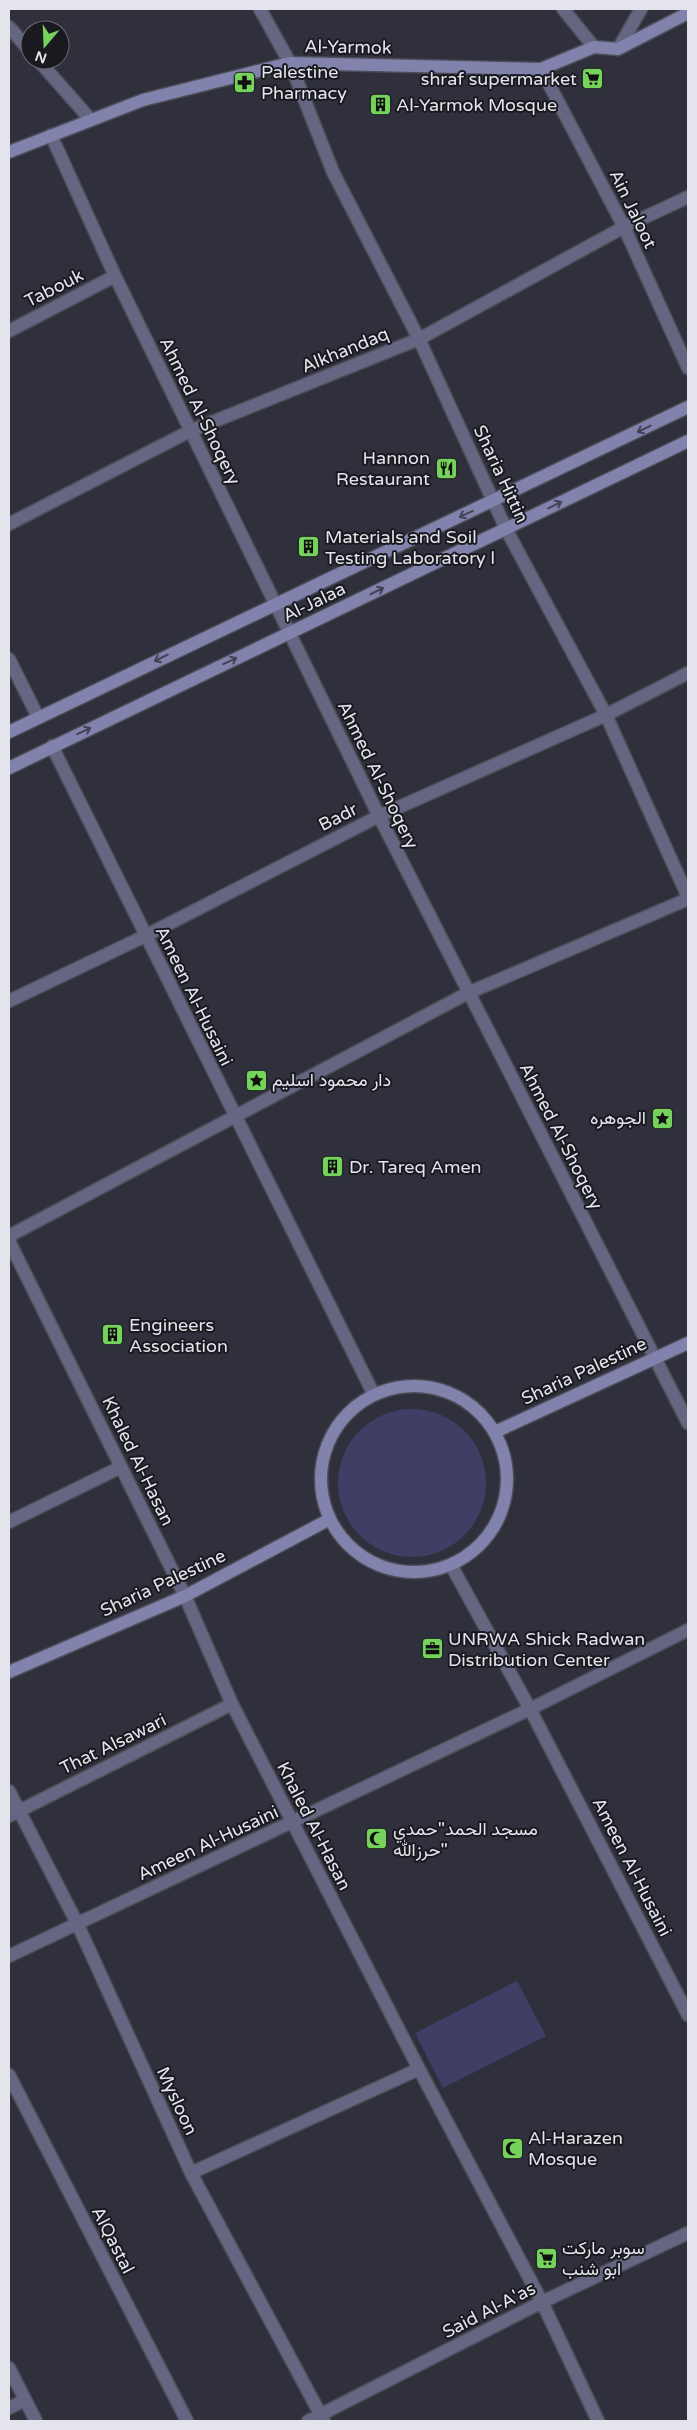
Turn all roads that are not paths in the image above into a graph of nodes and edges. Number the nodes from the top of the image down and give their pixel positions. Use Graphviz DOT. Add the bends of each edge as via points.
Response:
graph roads {
  1 [pos="260,9"];
  2 [pos="563,9"];
  3 [pos="641,9"];
  4 [pos="688,14"];
  5 [pos="9,27"];
  6 [pos="20,40"];
  7 [pos="594,47"];
  8 [pos="618,49"];
  9 [pos="290,63"];
  10 [pos="541,69"];
  11 [pos="47,70"];
  12 [pos="90,120"];
  13 [pos="51,135"];
  14 [pos="9,152"];
  15 [pos="688,196"];
  16 [pos="624,227"];
  17 [pos="115,276"];
  18 [pos="9,331"];
  19 [pos="419,339"];
  20 [pos="688,368"];
  21 [pos="688,408"];
  22 [pos="190,431"];
  23 [pos="688,441"];
  24 [pos="494,501"];
  25 [pos="9,524"];
  26 [pos="506,528"];
  27 [pos="275,603"];
  28 [pos="288,633"];
  29 [pos="9,659"];
  30 [pos="688,673"];
  31 [pos="606,715"];
  32 [pos="38,717"];
  33 [pos="9,732"];
  34 [pos="52,746"];
  35 [pos="9,768"];
  36 [pos="379,816"];
  37 [pos="688,898"];
  38 [pos="145,936"];
  39 [pos="468,993"];
  40 [pos="9,1001"];
  41 [pos="235,1116"];
  42 [pos="9,1236"];
  43 [pos="9,1241"];
  44 [pos="688,1343"];
  45 [pos="656,1358"];
  46 [pos="374,1395"];
  47 [pos="688,1423"];
  48 [pos="495,1432"];
  49 [pos="121,1467"];
  50 [pos="330,1518"];
  51 [pos="9,1522"];
  52 [pos="451,1565"];
  53 [pos="185,1596"];
  54 [pos="688,1630"];
  55 [pos="9,1672"];
  56 [pos="232,1704"];
  57 [pos="530,1709"];
  58 [pos="9,1791"];
  59 [pos="14,1813"];
  60 [pos="293,1823"];
  61 [pos="77,1924"];
  62 [pos="9,1956"];
  63 [pos="688,2015"];
  64 [pos="419,2069"];
  65 [pos="9,2075"];
  66 [pos="191,2172"];
  67 [pos="688,2232"];
  68 [pos="542,2302"];
  69 [pos="9,2368"];
  70 [pos="25,2400"];
  71 [pos="9,2408"];
  72 [pos="317,2420"];
  73 [pos="36,2421"];
  74 [pos="187,2421"];
  75 [pos="598,2421"];
  1 -- 9 [label="street, Sharia Hittin"];
  2 -- 7 [label="street"];
  3 -- 8 [label="street"];
  4 -- 8 [label="street"];
  5 -- 6 [label="street"];
  7 -- 8 [label="street, Al-Yarmok"];
  7 -- 10 [label="street, Al-Yarmok"];
  9 -- 10 [label="street, Al-Yarmok"];
  9 -- 12 [label="street, Al-Yarmok" via="143,100"];
  9 -- 19 [label="street, Sharia Hittin" via="333,172"];
  10 -- 16 [label="street, Ain Jaloot"];
  11 -- 12 [label="street"];
  12 -- 13 [label="street, Al-Yarmok"];
  13 -- 14 [label="street, Al-Yarmok"];
  13 -- 17 [label="street, Ahmed Al-Shoqery"];
  15 -- 16 [label="street, Alkhandaq"];
  16 -- 19 [label="street, Alkhandaq"];
  16 -- 20 [label="street, Ain Jaloot"];
  17 -- 18 [label="street, Tabouk"];
  17 -- 22 [label="street, Ahmed Al-Shoqery"];
  19 -- 22 [label="street, Alkhandaq"];
  19 -- 24 [label="street, Sharia Hittin"];
  21 -- 24 [label="street, Al-Jalaa, one-way"];
  22 -- 25 [label="street, Alkhandaq"];
  22 -- 27 [label="street, Ahmed Al-Shoqery"];
  26 -- 23 [label="street, Al-Jalaa, one-way"];
  24 -- 26 [label="street, Sharia Hittin"];
  24 -- 27 [label="street, Al-Jalaa, one-way"];
  28 -- 26 [label="street, Al-Jalaa, one-way"];
  26 -- 31 [label="street, Sharia Hittin"];
  27 -- 28 [label="street, Ahmed Al-Shoqery"];
  27 -- 32 [label="street, Al-Jalaa, one-way"];
  34 -- 28 [label="street, Al-Jalaa, one-way"];
  28 -- 36 [label="street, Ahmed Al-Shoqery"];
  29 -- 32 [label="street"];
  30 -- 31 [label="street, Badr"];
  31 -- 36 [label="street, Badr"];
  31 -- 37 [label="street, Sharia Hittin"];
  32 -- 33 [label="street, Al-Jalaa"];
  34 -- 35 [label="street, Al-Jalaa"];
  34 -- 38 [label="street, Ameen Al-Husaini"];
  36 -- 38 [label="street, Badr"];
  36 -- 39 [label="street, Ahmed Al-Shoqery"];
  37 -- 39 [label="street"];
  38 -- 40 [label="street, Badr"];
  38 -- 41 [label="street, Ameen Al-Husaini"];
  39 -- 41 [label="street"];
  39 -- 45 [label="street, Ahmed Al-Shoqery"];
  41 -- 42 [label="street"];
  41 -- 46 [label="street, Ameen Al-Husaini"];
  43 -- 49 [label="street, Khaled Al-Hasan"];
  44 -- 45 [label="street, Sharia Palestine"];
  45 -- 47 [label="street, Ahmed Al-Shoqery"];
  45 -- 48 [label="street, Sharia Palestine"];
  46 -- 48 [label="street" via="410,1386 445,1391 475,1408"];
  46 -- 50 [label="street" via="340,1422 326,1449 320,1479"];
  48 -- 52 [label="street" via="506,1464 507,1494 503,1510 488,1537"];
  49 -- 51 [label="street"];
  49 -- 53 [label="street, Khaled Al-Hasan"];
  50 -- 52 [label="street" via="341,1537 354,1550 384,1567 418,1572"];
  50 -- 53 [label="street, Sharia Palestine"];
  52 -- 57 [label="street, Ameen Al-Husaini"];
  53 -- 55 [label="street, Sharia Palestine"];
  53 -- 56 [label="street, Khaled Al-Hasan"];
  54 -- 57 [label="street, Ameen Al-Husaini"];
  56 -- 59 [label="street, That Alsawari"];
  56 -- 60 [label="street, Khaled Al-Hasan"];
  57 -- 60 [label="street, Ameen Al-Husaini"];
  57 -- 63 [label="street, Ameen Al-Husaini"];
  58 -- 59 [label="street, Mysloon"];
  59 -- 61 [label="street, Mysloon"];
  60 -- 61 [label="street, Ameen Al-Husaini"];
  60 -- 64 [label="street, Khaled Al-Hasan"];
  61 -- 62 [label="street, Ameen Al-Husaini"];
  61 -- 66 [label="street, Mysloon"];
  64 -- 66 [label="street"];
  64 -- 68 [label="street, Khaled Al-Hasan"];
  65 -- 74 [label="street, AlQastal"];
  66 -- 72 [label="street, Mysloon"];
  67 -- 68 [label="street, Said Al-A'as"];
  68 -- 72 [label="street, Said Al-A'as"];
  68 -- 75 [label="street, Khaled Al-Hasan"];
  69 -- 70 [label="street"];
  70 -- 71 [label="street"];
  70 -- 73 [label="street"];
}
